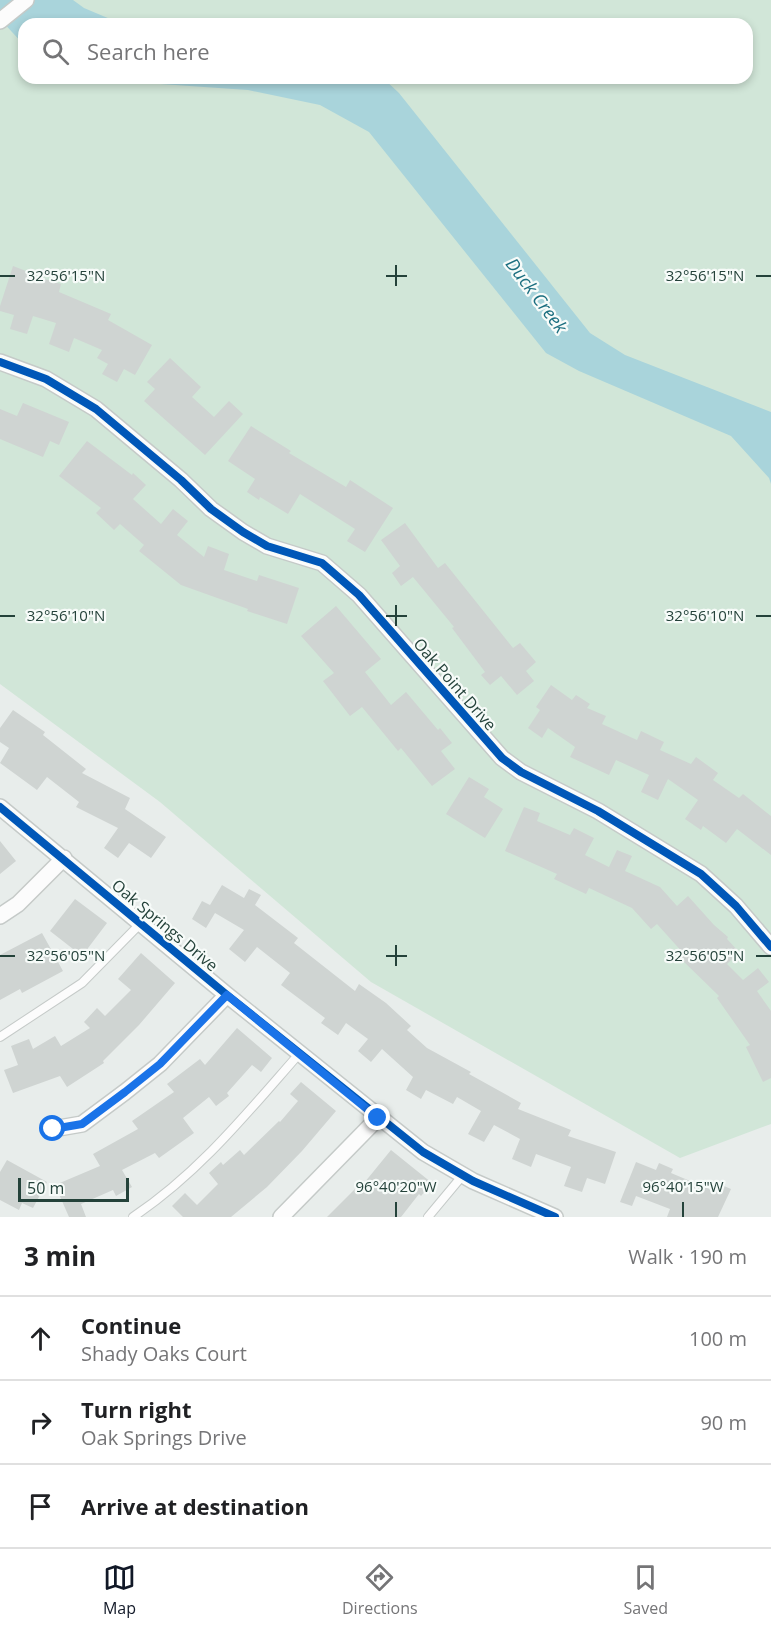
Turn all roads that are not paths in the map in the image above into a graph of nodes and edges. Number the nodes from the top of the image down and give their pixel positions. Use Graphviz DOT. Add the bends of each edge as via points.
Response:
graph roads {
  1 [pos="26,0"];
  2 [pos="0,21"];
  3 [pos="0,362"];
  4 [pos="0,807"];
  5 [pos="64,858"];
  6 [pos="0,915"];
  7 [pos="141,923"];
  8 [pos="771,947"];
  9 [pos="227,995"];
  10 [pos="0,1037"];
  11 [pos="299,1054"];
  12 [pos="378,1118"];
  13 [pos="53,1129"];
  14 [pos="463,1175"];
  15 [pos="133,1217"];
  16 [pos="281,1217"];
  17 [pos="428,1217"];
  18 [pos="555,1217"];
  1 -- 2 [label="street"];
  3 -- 8 [label="street, Oak Point Drive" via="46,379 96,410 243,532 267,546 322,562 359,595 502,758 701,874 736,906"];
  4 -- 5 [label="street, Oak Springs Drive"];
  5 -- 6 [label="street" via="18,904"];
  5 -- 7 [label="street, Oak Springs Drive"];
  7 -- 9 [label="street, Oak Springs Drive"];
  7 -- 10 [label="lane" via="82,983"];
  9 -- 11 [label="street, Oak Springs Drive"];
  9 -- 13 [label="street" via="160,1064 125,1092 82,1124"];
  11 -- 12 [label="street, Oak Springs Drive"];
  11 -- 15 [label="lane" via="193,1171"];
  12 -- 14 [label="street, Oak Springs Drive" via="423,1152"];
  12 -- 16 [label="street"];
  14 -- 17 [label="lane"];
  14 -- 18 [label="street, Oak Springs Drive"];
}
